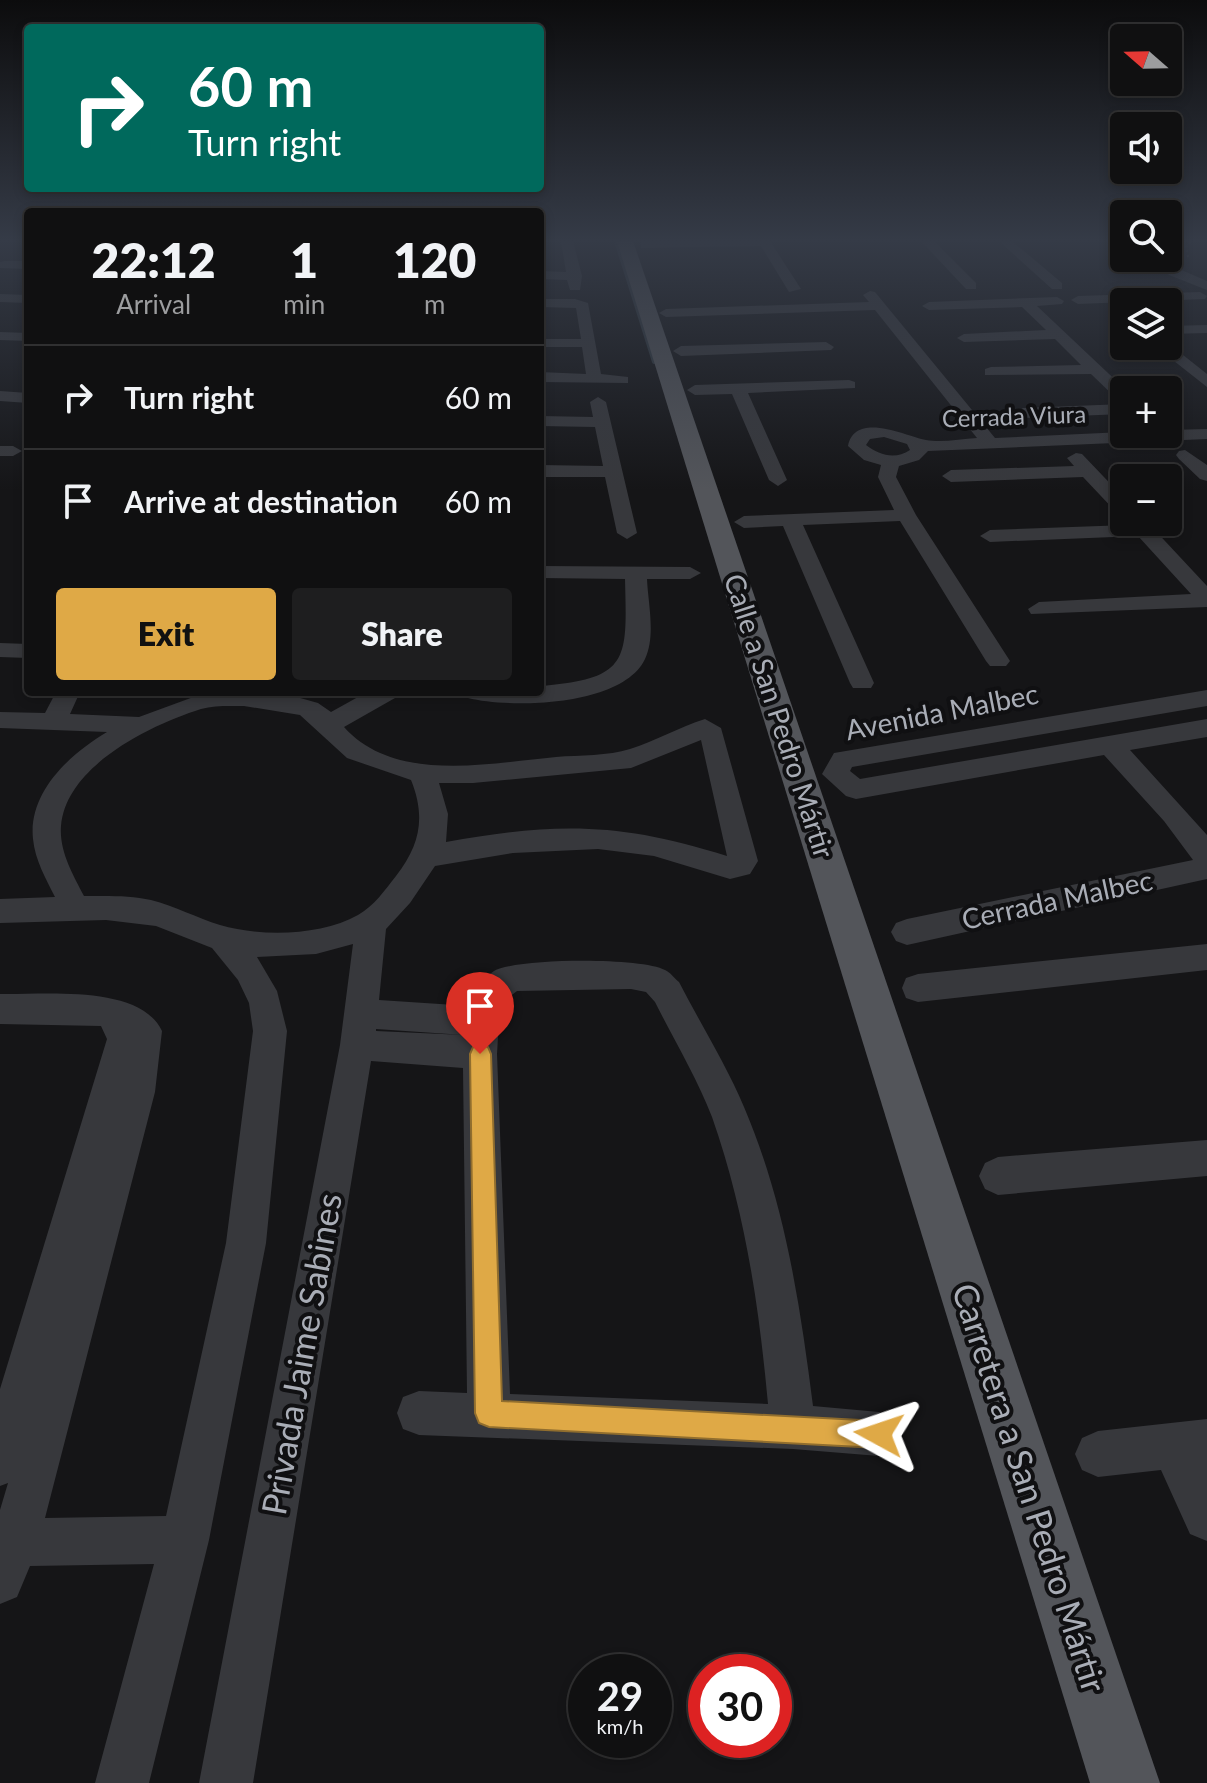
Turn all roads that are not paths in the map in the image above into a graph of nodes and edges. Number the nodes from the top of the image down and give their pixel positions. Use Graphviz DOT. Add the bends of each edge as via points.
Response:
graph roads {
  1 [pos="585,324"];
  2 [pos="661,324"];
  3 [pos="721,324"];
  4 [pos="809,324"];
  5 [pos="894,324"];
  6 [pos="1049,324"];
  7 [pos="1207,329"];
  8 [pos="724,330"];
  9 [pos="1182,330"];
  10 [pos="1059,334"];
  11 [pos="0,336"];
  12 [pos="24,337"];
  13 [pos="964,338"];
  14 [pos="544,343"];
  15 [pos="588,343"];
  16 [pos="681,351"];
  17 [pos="833,360"];
  18 [pos="1180,360"];
  19 [pos="1207,365"];
  20 [pos="1187,366"];
  21 [pos="1095,369"];
  22 [pos="991,372"];
  23 [pos="544,377"];
  24 [pos="594,378"];
  25 [pos="622,380"];
  26 [pos="1207,382"];
  27 [pos="1110,383"];
  28 [pos="738,389"];
  29 [pos="695,390"];
  30 [pos="24,395"];
  31 [pos="0,396"];
  32 [pos="598,402"];
  33 [pos="1110,410"];
  34 [pos="1023,413"];
  35 [pos="544,421"];
  36 [pos="602,422"];
  37 [pos="1207,434"];
  38 [pos="1182,435"];
  39 [pos="1110,437"];
  40 [pos="1060,439"];
  41 [pos="989,442"];
  42 [pos="919,446"];
  43 [pos="1185,455"];
  44 [pos="892,460"];
  45 [pos="544,471"];
  46 [pos="1089,471"];
  47 [pos="615,472"];
  48 [pos="1207,475"];
  49 [pos="951,476"];
  50 [pos="778,480"];
  51 [pos="1110,494"];
  52 [pos="906,515"];
  53 [pos="791,521"];
  54 [pos="744,522"];
  55 [pos="1110,528"];
  56 [pos="627,533"];
  57 [pos="990,536"];
  58 [pos="1149,536"];
  59 [pos="544,572"];
  60 [pos="690,573"];
  61 [pos="636,574"];
  62 [pos="1207,599"];
  63 [pos="1039,609"];
  64 [pos="0,650"];
  65 [pos="24,651"];
  66 [pos="998,661"];
  67 [pos="862,683"];
  68 [pos="544,691"];
  69 [pos="67,696"];
  70 [pos="81,696"];
  71 [pos="208,696"];
  72 [pos="370,696"];
  73 [pos="1207,698"];
  74 [pos="317,709"];
  75 [pos="0,720"];
  76 [pos="63,721"];
  77 [pos="139,725"];
  78 [pos="1207,728"];
  79 [pos="1109,744"];
  80 [pos="422,774"];
  81 [pos="429,856"];
  82 [pos="1207,856"];
  83 [pos="1207,868"];
  84 [pos="76,910"];
  85 [pos="0,911"];
  86 [pos="371,924"];
  87 [pos="907,932"];
  88 [pos="223,939"];
  89 [pos="1207,957"];
  90 [pos="918,988"];
  91 [pos="0,1009"];
  92 [pos="112,1011"];
  93 [pos="360,1029"];
  94 [pos="482,1038"];
  95 [pos="1207,1158"];
  96 [pos="998,1176"];
  97 [pos="933,1192"];
  98 [pos="419,1413"];
  99 [pos="489,1413"];
  100 [pos="793,1427"];
  101 [pos="879,1434"];
  102 [pos="1190,1443"];
  103 [pos="1098,1454"];
  104 [pos="0,1463"];
  105 [pos="1207,1517"];
  106 [pos="185,1540"];
  107 [pos="5,1554"];
  108 [pos="122,1783"];
  109 [pos="226,1783"];
  110 [pos="1125,1783"];
  1 -- 15 [label="street"];
  2 -- 97 [label="main road, Calle a San Pedro Mártir"];
  3 -- 8 [label="street"];
  4 -- 17 [label="street"];
  5 -- 41 [label="street"];
  6 -- 10 [label="street"];
  7 -- 9 [label="street"];
  10 -- 13 [label="street"];
  10 -- 21 [label="street"];
  11 -- 12 [label="street"];
  14 -- 15 [label="street"];
  15 -- 24 [label="street"];
  16 -- 17 [label="street"];
  17 -- 28 [label="street"];
  18 -- 20 [label="street"];
  19 -- 20 [label="street"];
  20 -- 26 [label="street"];
  21 -- 22 [label="street"];
  21 -- 27 [label="street"];
  23 -- 24 [label="street"];
  24 -- 25 [label="street"];
  28 -- 29 [label="street"];
  28 -- 50 [label="street"];
  30 -- 31 [label="street"];
  32 -- 36 [label="street"];
  33 -- 34 [label="street"];
  35 -- 36 [label="street"];
  36 -- 47 [label="street"];
  37 -- 38 [label="street, Cerrada Viura"];
  39 -- 40 [label="street, Cerrada Viura"];
  40 -- 41 [label="street, Cerrada Viura"];
  40 -- 46 [label="street"];
  41 -- 42 [label="street, Cerrada Viura"];
  42 -- 44 [label="street" via="916,456"];
  42 -- 44 [label="street" via="870,425 857,446 871,457"];
  43 -- 48 [label="street"];
  44 -- 52 [label="street" via="887,477"];
  45 -- 47 [label="street"];
  46 -- 49 [label="street"];
  46 -- 51 [label="street"];
  47 -- 56 [label="street"];
  52 -- 53 [label="street"];
  52 -- 66 [label="street"];
  53 -- 54 [label="street"];
  53 -- 67 [label="street"];
  55 -- 57 [label="street"];
  58 -- 62 [label="street"];
  59 -- 61 [label="street"];
  60 -- 61 [label="street"];
  61 -- 68 [label="street" via="636,650 623,673 596,685"];
  62 -- 63 [label="street"];
  64 -- 65 [label="street"];
  69 -- 76 [label="street"];
  70 -- 76 [label="street"];
  71 -- 74 [label="street"];
  71 -- 77 [label="street"];
  72 -- 74 [label="street"];
  73 -- 79 [label="street, Avenida Malbec" via="843,759 835,774 856,789"];
  74 -- 80 [label="street" via="350,747"];
  75 -- 76 [label="street"];
  76 -- 77 [label="street"];
  77 -- 84 [label="street" via="80,766 60,789 50,813 48,844"];
  78 -- 79 [label="street, Avenida Malbec"];
  79 -- 82 [label="street"];
  80 -- 81 [label="street" via="434,812"];
  80 -- 81 [label="street" via="631,759 705,728 712,734 743,861 730,868 611,839 553,839"];
  81 -- 86 [label="street"];
  83 -- 87 [label="street, Cerrada Malbec"];
  84 -- 85 [label="street"];
  84 -- 88 [label="street" via="142,910"];
  86 -- 88 [label="street" via="297,944"];
  86 -- 93 [label="street, Privada Jaime Sabines"];
  88 -- 106 [label="street" via="261,987 270,1031 246,1243"];
  89 -- 90 [label="street"];
  91 -- 92 [label="street"];
  92 -- 104 [label="street" via="123,1048"];
  92 -- 107 [label="street" via="139,1022 145,1031 137,1092"];
  93 -- 94 [label="street"];
  93 -- 109 [label="street, Privada Jaime Sabines"];
  94 -- 99 [label="street"];
  94 -- 100 [label="street" via="486,1002 498,983 513,977 631,975 662,985 728,1112 766,1234"];
  95 -- 96 [label="street"];
  97 -- 110 [label="main road, Carretera a San Pedro Mártir"];
  98 -- 99 [label="street"];
  99 -- 100 [label="street"];
  100 -- 101 [label="street"];
  102 -- 103 [label="street"];
  102 -- 105 [label="street"];
  106 -- 107 [label="street"];
  106 -- 108 [label="street"];
}
